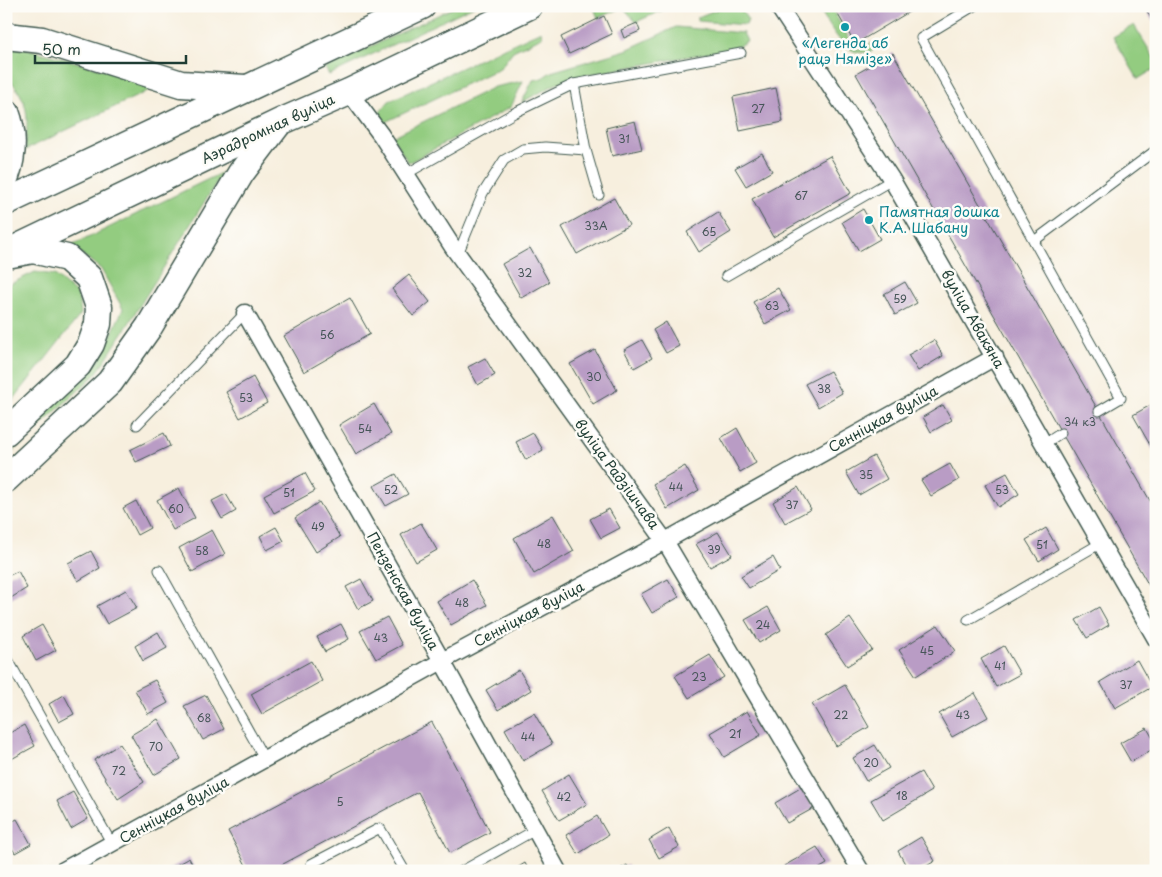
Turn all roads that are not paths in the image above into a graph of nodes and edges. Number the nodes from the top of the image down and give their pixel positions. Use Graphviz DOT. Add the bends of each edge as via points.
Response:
graph roads {
  1 [pos="422,6"];
  2 [pos="530,6"];
  3 [pos="778,6"];
  4 [pos="974,6"];
  5 [pos="6,36"];
  6 [pos="741,53"];
  7 [pos="574,84"];
  8 [pos="248,88"];
  9 [pos="349,92"];
  10 [pos="6,112"];
  11 [pos="280,122"];
  12 [pos="586,150"];
  13 [pos="1156,150"];
  14 [pos="406,174"];
  15 [pos="6,176"];
  16 [pos="892,180"];
  17 [pos="599,195"];
  18 [pos="6,202"];
  19 [pos="1034,241"];
  20 [pos="6,254"];
  21 [pos="458,254"];
  22 [pos="726,276"];
  23 [pos="245,313"];
  24 [pos="995,357"];
  25 [pos="1098,411"];
  26 [pos="137,424"];
  27 [pos="6,432"];
  28 [pos="1061,433"];
  29 [pos="1044,444"];
  30 [pos="6,479"];
  31 [pos="665,541"];
  32 [pos="1101,543"];
  33 [pos="159,570"];
  34 [pos="968,620"];
  35 [pos="1156,639"];
  36 [pos="6,656"];
  37 [pos="442,661"];
  38 [pos="265,760"];
  39 [pos="535,830"];
  40 [pos="112,844"];
  41 [pos="311,864"];
  42 [pos="69,869"];
  43 [pos="405,871"];
  44 [pos="462,871"];
  45 [pos="558,871"];
  46 [pos="861,871"];
  1 -- 8 [label="main road"];
  2 -- 9 [label="main road, Аэрадромная вуліца"];
  3 -- 16 [label="street, вуліца Авакяна"];
  4 -- 19 [label="lane" via="921,38"];
  5 -- 8 [label="main road" via="42,40 181,84"];
  6 -- 7 [label="lane"];
  7 -- 12 [label="lane"];
  7 -- 14 [label="lane" via="514,113"];
  8 -- 18 [label="main road"];
  9 -- 11 [label="main road, Аэрадромная вуліца"];
  9 -- 14 [label="street, вуліца Радзішчава"];
  10 -- 15 [label="main road" via="11,126 11,161"];
  11 -- 20 [label="main road, Аэрадромная вуліца"];
  11 -- 30 [label="main road" via="241,173 149,327 110,382"];
  12 -- 17 [label="lane"];
  12 -- 21 [label="lane" via="523,149 504,160 483,193"];
  13 -- 19 [label="lane"];
  14 -- 21 [label="street, вуліца Радзішчава"];
  16 -- 22 [label="lane"];
  16 -- 24 [label="street, вуліца Авакяна"];
  19 -- 25 [label="lane" via="1122,398"];
  20 -- 27 [label="main road" via="34,250 67,258 89,278 99,307 98,324 91,344 78,365"];
  21 -- 31 [label="street, вуліца Радзішчава"];
  23 -- 26 [label="lane"];
  23 -- 37 [label="street, Пензенская вуліца"];
  24 -- 29 [label="street, вуліца Авакяна"];
  24 -- 31 [label="street, Сенніцкая вуліца"];
  28 -- 29 [label="lane"];
  29 -- 32 [label="street, вуліца Авакяна"];
  31 -- 37 [label="street, Сенніцкая вуліца"];
  31 -- 46 [label="street, вуліца Радзішчава"];
  32 -- 34 [label="lane"];
  32 -- 35 [label="street, вуліца Авакяна"];
  33 -- 38 [label="lane"];
  36 -- 40 [label="lane"];
  37 -- 38 [label="street, Сенніцкая вуліца"];
  37 -- 39 [label="street, Пензенская вуліца"];
  38 -- 40 [label="street, Сенніцкая вуліца"];
  39 -- 44 [label="lane"];
  39 -- 45 [label="street, Пензенская вуліца"];
  40 -- 42 [label="street, Сенніцкая вуліца"];
  41 -- 43 [label="lane" via="380,828"];
}
